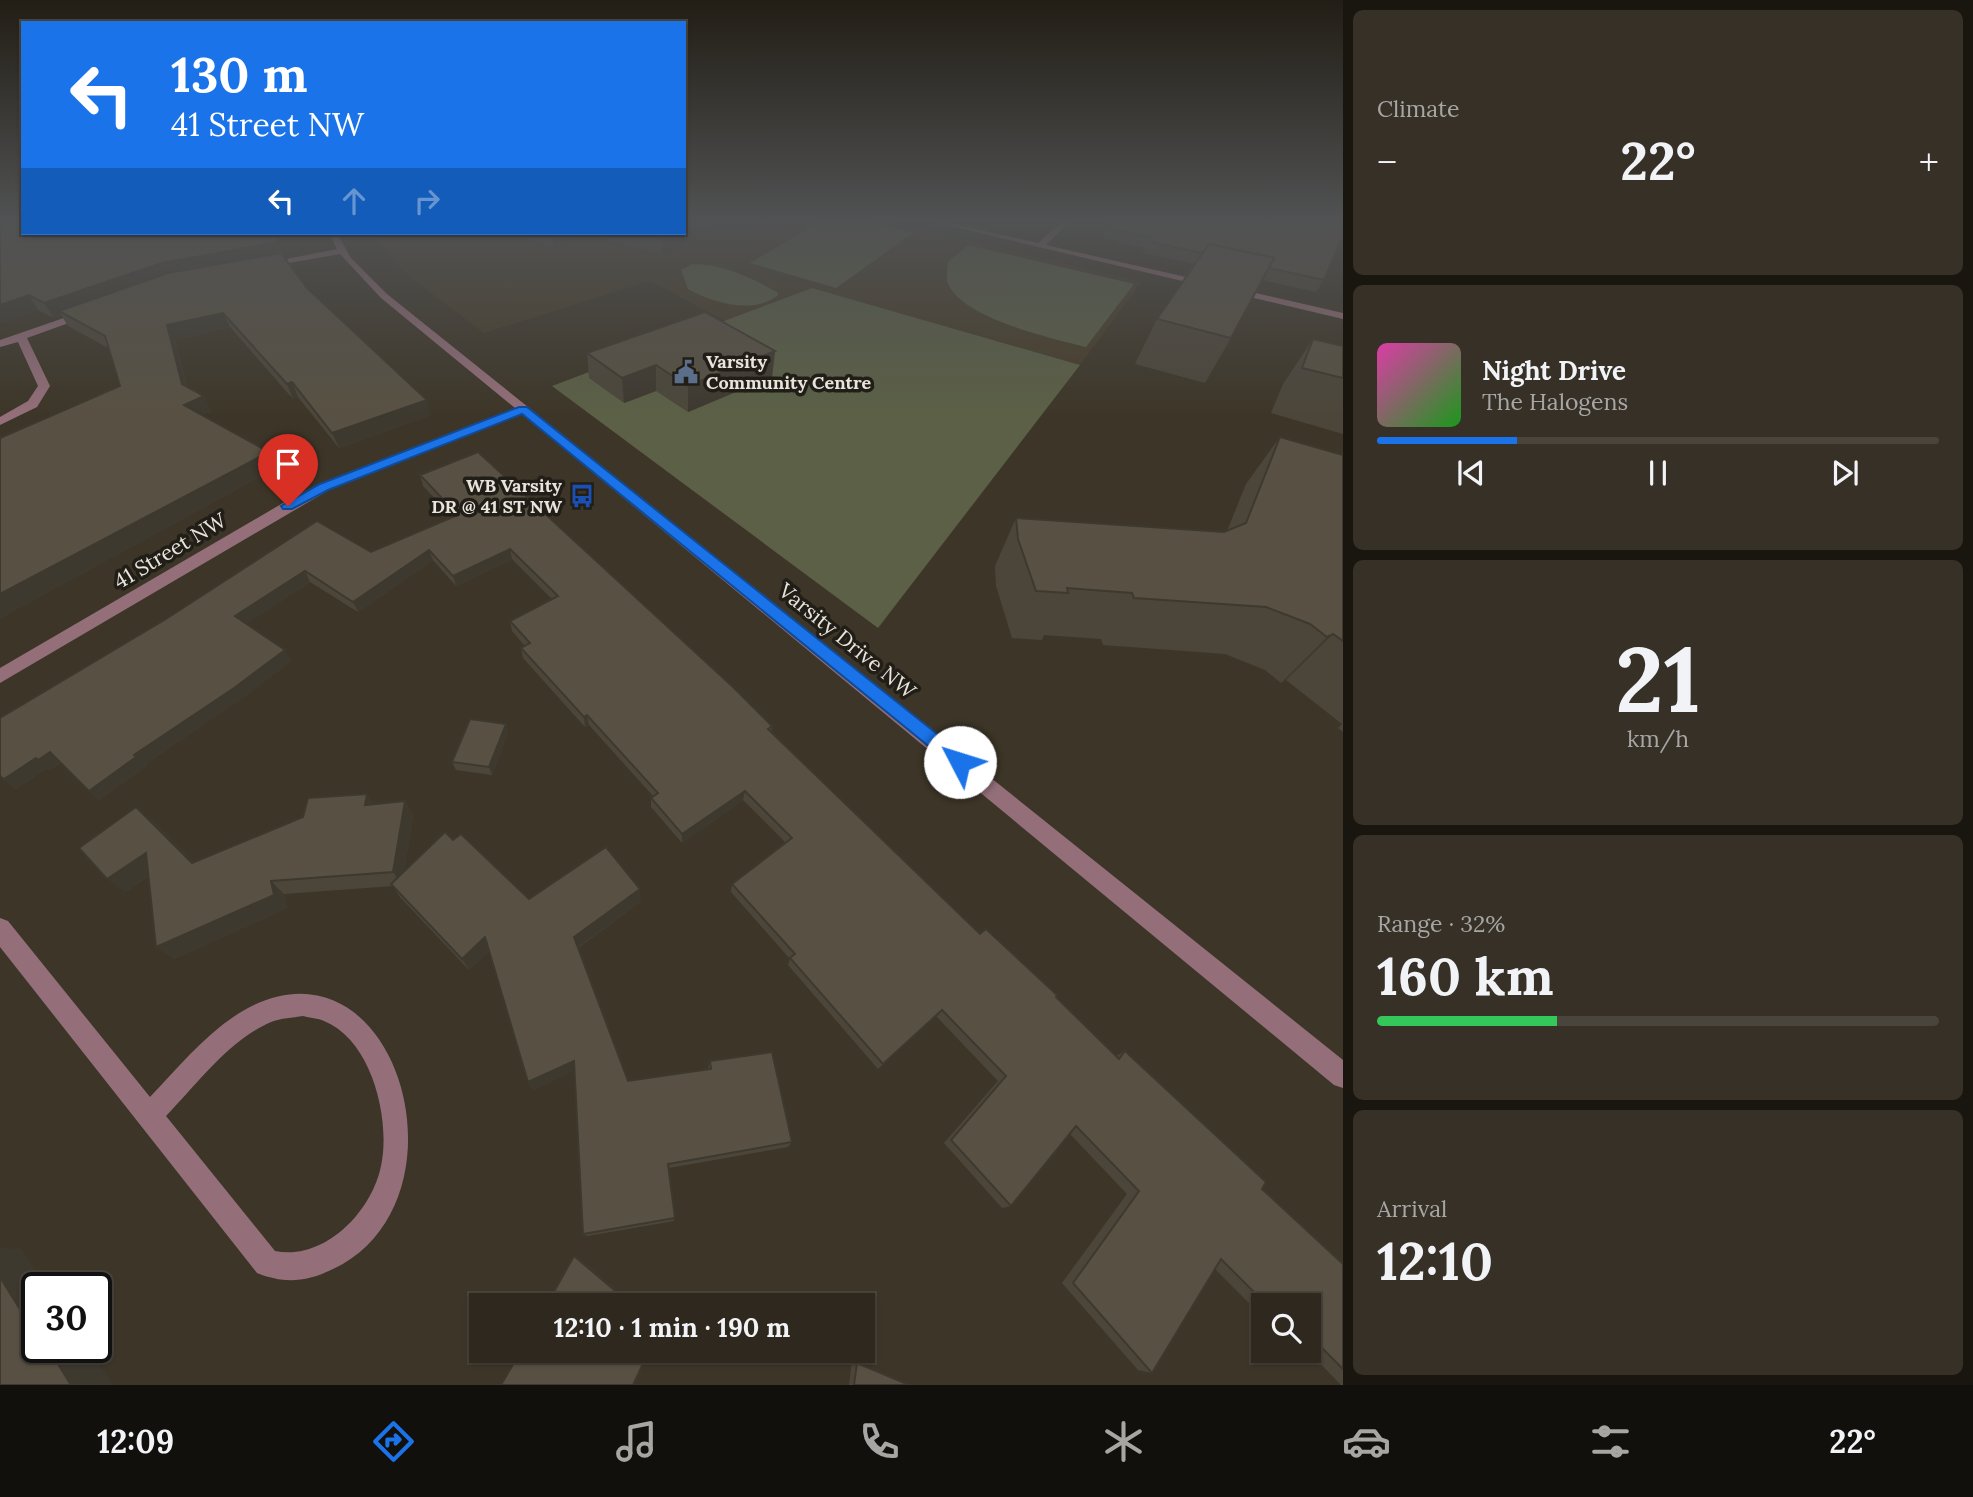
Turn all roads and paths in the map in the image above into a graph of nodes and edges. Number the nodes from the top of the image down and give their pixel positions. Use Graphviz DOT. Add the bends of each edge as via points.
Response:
graph roads {
  1 [pos="374,287"];
  2 [pos="1216,287"];
  3 [pos="98,309"];
  4 [pos="1343,316"];
  5 [pos="21,337"];
  6 [pos="0,344"];
  7 [pos="523,409"];
  8 [pos="0,421"];
  9 [pos="0,676"];
  10 [pos="0,929"];
  11 [pos="1343,1076"];
  12 [pos="149,1116"];
  1 -- 7 [label="street, Varsity Drive NW"];
  2 -- 4 [label="street"];
  3 -- 5 [label="street"];
  5 -- 6 [label="street"];
  5 -- 8 [label="street" via="44,386 32,404"];
  7 -- 9 [label="street, 41 Street NW" via="324,487"];
  7 -- 11 [label="street, Varsity Drive NW"];
  10 -- 12 [label="street"];
  12 -- 12 [label="street" via="249,1022 273,1009 320,1005 350,1022 377,1060 388,1086 397,1149 391,1181 376,1212 354,1239 325,1258 295,1267 268,1263"];
}
